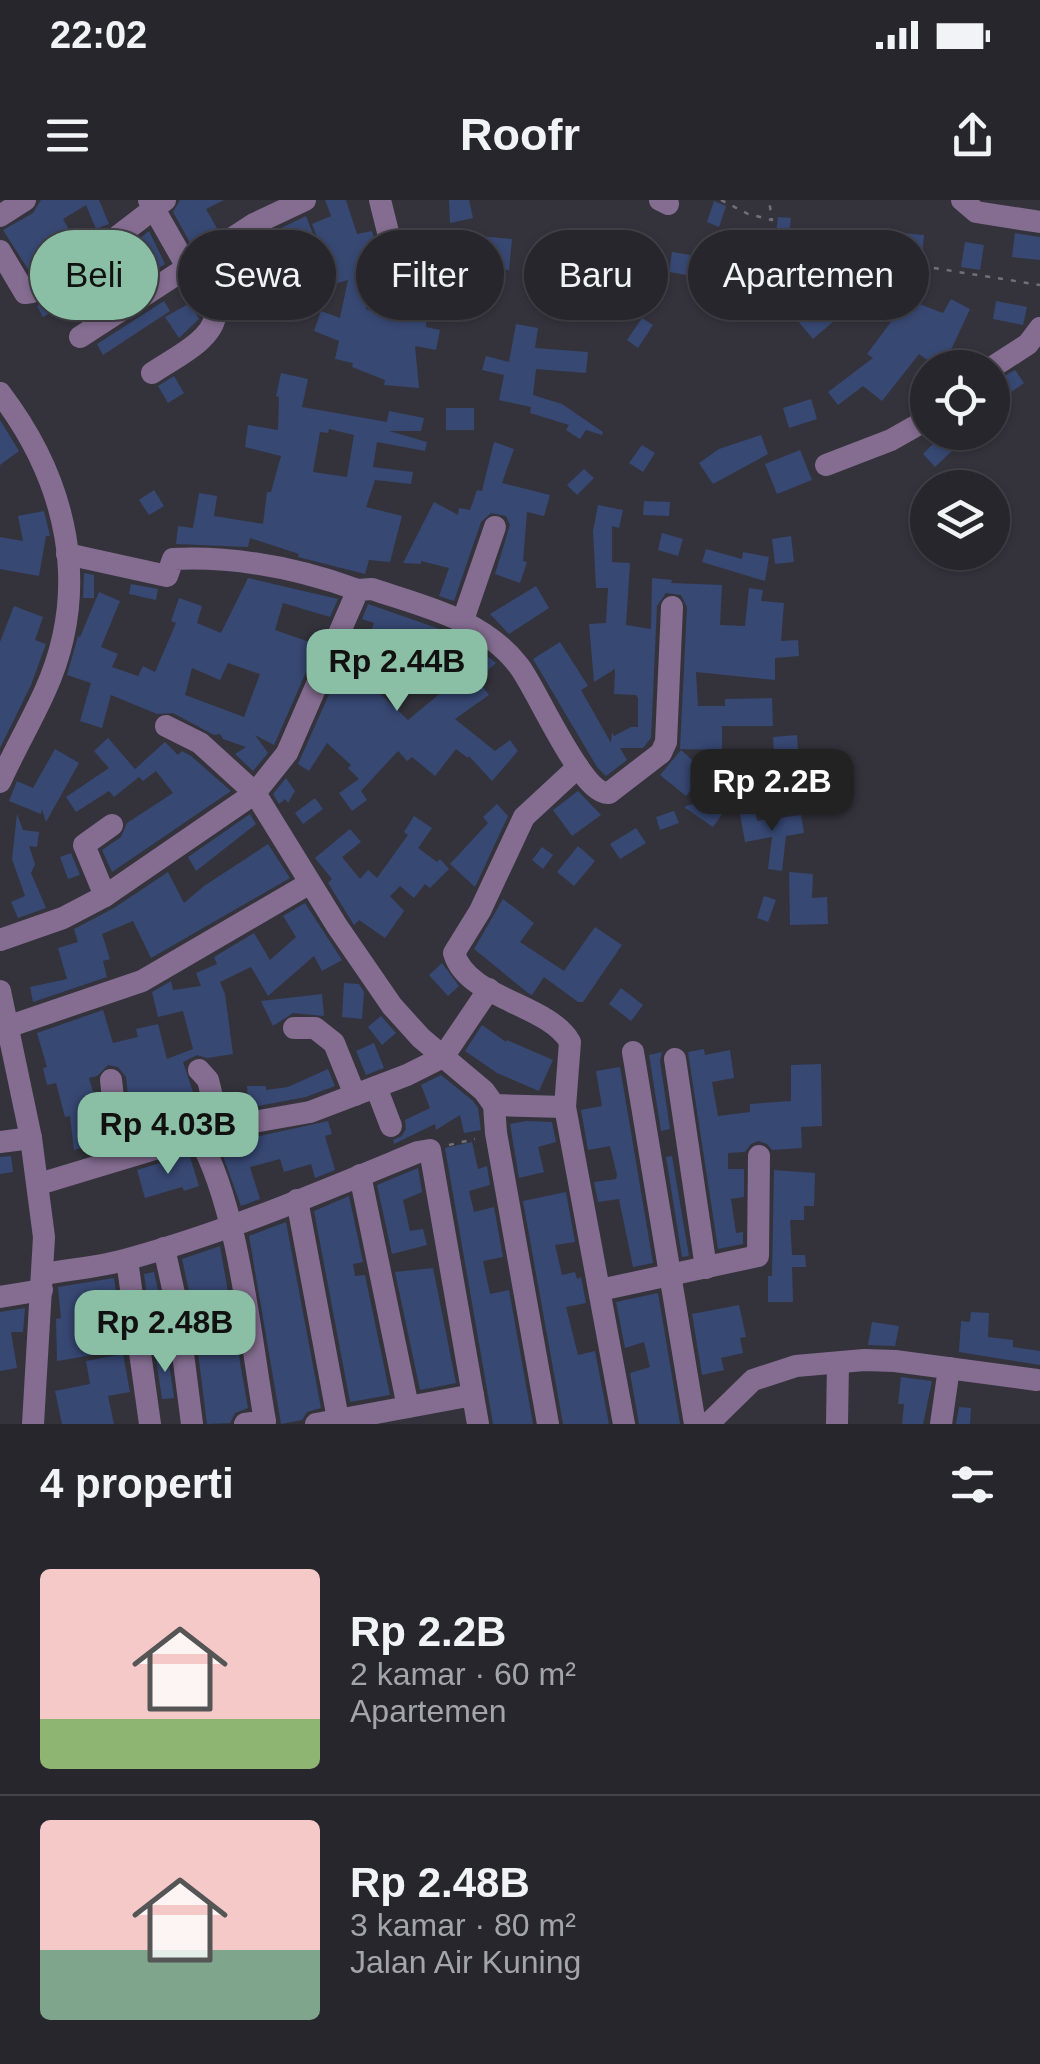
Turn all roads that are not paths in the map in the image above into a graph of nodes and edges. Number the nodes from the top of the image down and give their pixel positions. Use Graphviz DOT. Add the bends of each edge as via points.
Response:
graph roads {
  1 [pos="25,200"];
  2 [pos="305,200"];
  3 [pos="380,200"];
  4 [pos="962,200"];
  5 [pos="156,202"];
  6 [pos="0,216"];
  7 [pos="1040,222"];
  8 [pos="245,230"];
  9 [pos="388,230"];
  10 [pos="178,250"];
  11 [pos="0,251"];
  12 [pos="178,273"];
  13 [pos="214,320"];
  14 [pos="80,337"];
  15 [pos="1036,342"];
  16 [pos="1010,357"];
  17 [pos="152,373"];
  18 [pos="0,393"];
  19 [pos="910,429"];
  20 [pos="826,465"];
  21 [pos="495,527"];
  22 [pos="67,554"];
  23 [pos="358,590"];
  24 [pos="672,607"];
  25 [pos="463,620"];
  26 [pos="166,726"];
  27 [pos="578,767"];
  28 [pos="0,782"];
  29 [pos="255,794"];
  30 [pos="112,825"];
  31 [pos="310,884"];
  32 [pos="105,896"];
  33 [pos="0,940"];
  34 [pos="489,989"];
  35 [pos="0,992"];
  36 [pos="7,1027"];
  37 [pos="294,1028"];
  38 [pos="633,1052"];
  39 [pos="443,1057"];
  40 [pos="675,1059"];
  41 [pos="199,1070"];
  42 [pos="111,1080"];
  43 [pos="366,1091"];
  44 [pos="494,1104"];
  45 [pos="565,1107"];
  46 [pos="391,1126"];
  47 [pos="208,1132"];
  48 [pos="31,1138"];
  49 [pos="0,1142"];
  50 [pos="759,1156"];
  51 [pos="120,1159"];
  52 [pos="360,1176"];
  53 [pos="39,1184"];
  54 [pos="296,1200"];
  55 [pos="230,1226"];
  56 [pos="164,1248"];
  57 [pos="127,1260"];
  58 [pos="706,1268"];
  59 [pos="670,1273"];
  60 [pos="43,1282"];
  61 [pos="600,1290"];
  62 [pos="0,1296"];
  63 [pos="838,1363"];
  64 [pos="949,1368"];
  65 [pos="1036,1380"];
  66 [pos="473,1395"];
  67 [pos="408,1407"];
  68 [pos="327,1422"];
  69 [pos="259,1423"];
  70 [pos="33,1424"];
  71 [pos="150,1424"];
  72 [pos="192,1424"];
  73 [pos="478,1424"];
  74 [pos="548,1424"];
  75 [pos="624,1424"];
  76 [pos="695,1424"];
  77 [pos="708,1424"];
  78 [pos="837,1424"];
  79 [pos="941,1424"];
  1 -- 6 [label="street"];
  2 -- 8 [label="street"];
  3 -- 9 [label="street"];
  4 -- 7 [label="street" via="976,212"];
  5 -- 10 [label="street"];
  5 -- 11 [label="street" via="70,273 32,292 25,293"];
  12 -- 14 [label="street"];
  13 -- 17 [label="street"];
  15 -- 16 [label="street"];
  18 -- 22 [label="street" via="53,482"];
  19 -- 20 [label="street"];
  21 -- 25 [label="street"];
  22 -- 23 [label="street" via="168,576 174,559 200,558 309,572"];
  22 -- 28 [label="street" via="64,631 55,664"];
  23 -- 25 [label="street"];
  23 -- 29 [label="street" via="287,754"];
  24 -- 27 [label="street" via="669,731 660,753 610,792 597,792"];
  25 -- 27 [label="street" via="521,668"];
  26 -- 29 [label="street" via="200,743"];
  27 -- 34 [label="street" via="524,817 456,946 456,960"];
  29 -- 31 [label="street"];
  29 -- 32 [label="street"];
  30 -- 32 [label="street" via="84,846"];
  31 -- 36 [label="street" via="142,981"];
  31 -- 39 [label="street" via="392,1006"];
  32 -- 33 [label="street"];
  34 -- 39 [label="street"];
  34 -- 45 [label="street" via="566,1033 571,1051"];
  35 -- 36 [label="street"];
  36 -- 48 [label="street"];
  37 -- 43 [label="street" via="315,1028 334,1042"];
  38 -- 59 [label="street"];
  39 -- 43 [label="street"];
  39 -- 44 [label="street"];
  40 -- 58 [label="street"];
  41 -- 47 [label="street" via="208,1080"];
  42 -- 51 [label="street"];
  43 -- 46 [label="street"];
  43 -- 47 [label="street" via="310,1112"];
  44 -- 45 [label="street"];
  44 -- 74 [label="street"];
  45 -- 61 [label="street"];
  47 -- 51 [label="street"];
  47 -- 55 [label="street"];
  48 -- 49 [label="street"];
  48 -- 53 [label="street"];
  50 -- 58 [label="street" via="760,1252 754,1259"];
  51 -- 53 [label="street"];
  52 -- 54 [label="street"];
  52 -- 66 [label="street" via="430,1150"];
  52 -- 67 [label="street"];
  53 -- 60 [label="street"];
  54 -- 55 [label="street"];
  54 -- 68 [label="street"];
  55 -- 56 [label="street"];
  55 -- 69 [label="street"];
  56 -- 57 [label="street"];
  56 -- 72 [label="street"];
  57 -- 60 [label="street"];
  57 -- 71 [label="street"];
  58 -- 59 [label="street"];
  59 -- 61 [label="street"];
  59 -- 76 [label="street"];
  60 -- 62 [label="street"];
  60 -- 70 [label="street"];
  61 -- 75 [label="street"];
  63 -- 64 [label="street"];
  63 -- 77 [label="street" via="769,1373"];
  63 -- 78 [label="street"];
  64 -- 65 [label="street"];
  64 -- 79 [label="street"];
  66 -- 67 [label="street"];
  66 -- 73 [label="street"];
  67 -- 68 [label="street"];
}
